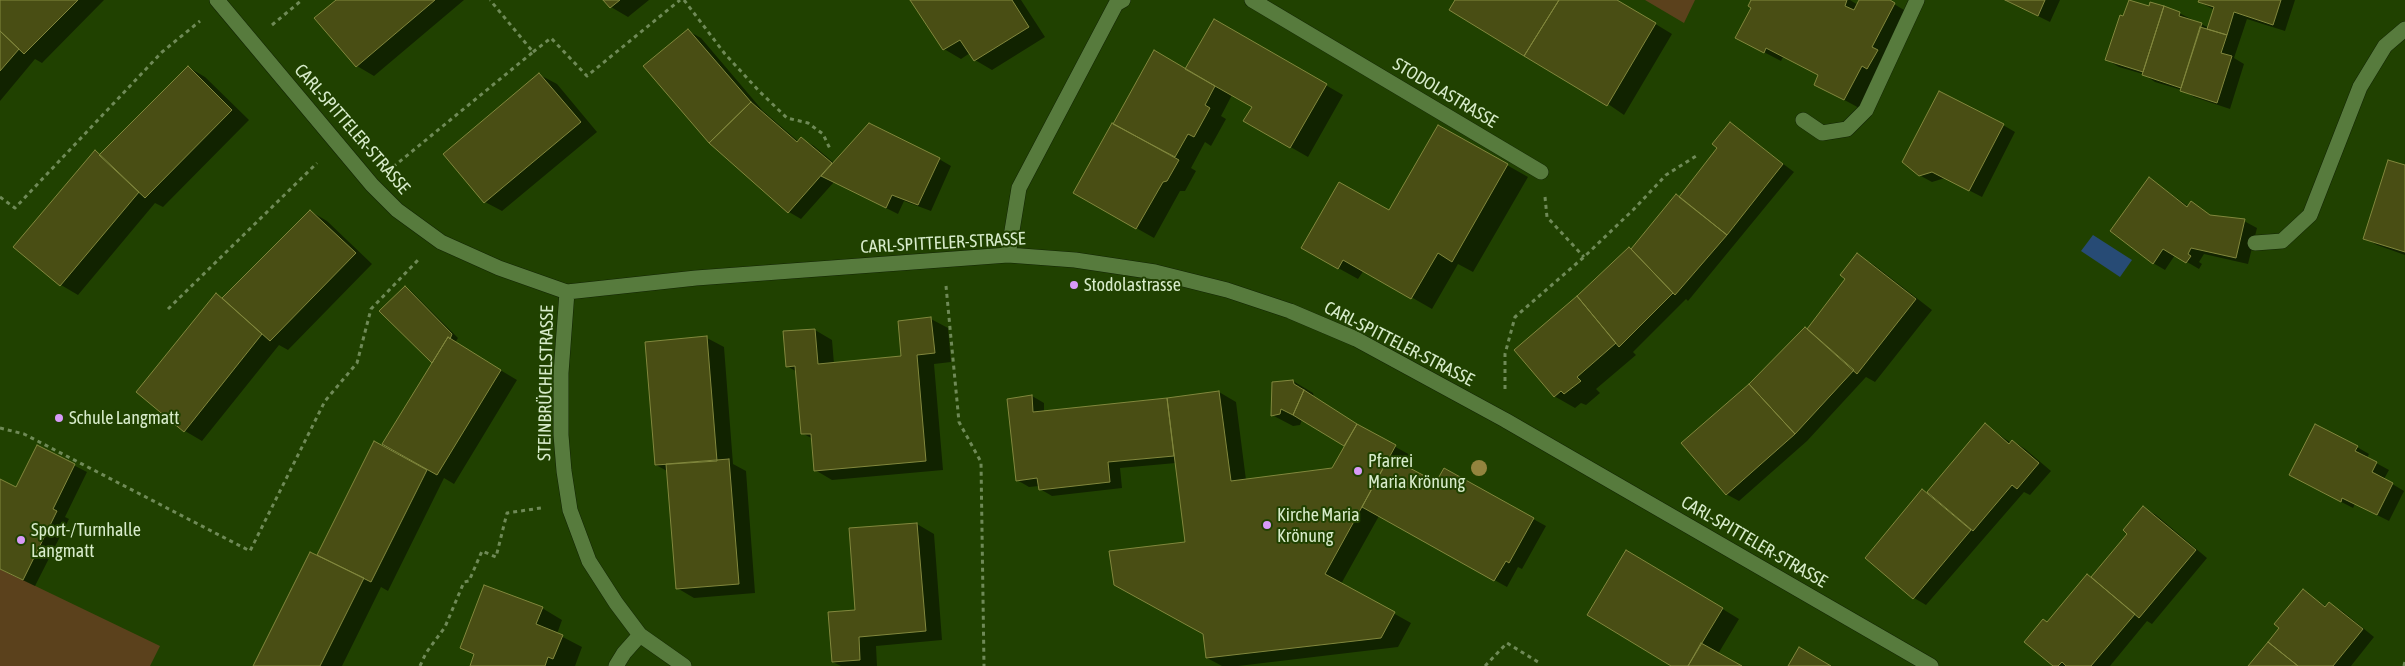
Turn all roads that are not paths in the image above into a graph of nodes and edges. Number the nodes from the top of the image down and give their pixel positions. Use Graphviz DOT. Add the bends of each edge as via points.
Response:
graph roads {
  1 [pos="217,0"];
  2 [pos="1252,0"];
  3 [pos="1917,0"];
  4 [pos="1116,1"];
  5 [pos="2405,29"];
  6 [pos="1803,120"];
  7 [pos="1541,172"];
  8 [pos="2254,243"];
  9 [pos="1008,255"];
  10 [pos="567,292"];
  11 [pos="640,635"];
  12 [pos="616,666"];
  13 [pos="684,666"];
  14 [pos="1930,666"];
  1 -- 10 [label="street, CARL-SPITTELER-STRASSE" via="372,185 397,210 441,242 499,268"];
  2 -- 7 [label="street, STODOLASTRASSE"];
  3 -- 6 [label="street" via="1866,110 1847,129 1822,133"];
  4 -- 9 [label="street" via="1019,188"];
  5 -- 8 [label="street" via="2385,46 2360,87 2310,215 2282,241"];
  9 -- 10 [label="street, CARL-SPITTELER-STRASSE" via="696,278"];
  9 -- 14 [label="street, CARL-SPITTELER-STRASSE" via="1075,260 1155,272 1227,290 1356,338 1505,420"];
  10 -- 11 [label="street, STEINBRÜCHELSTRASSE" via="561,373 561,435 570,510 590,561"];
  11 -- 12 [label="street"];
  11 -- 13 [label="street, STEINBRÜCHELSTRASSE"];
}
